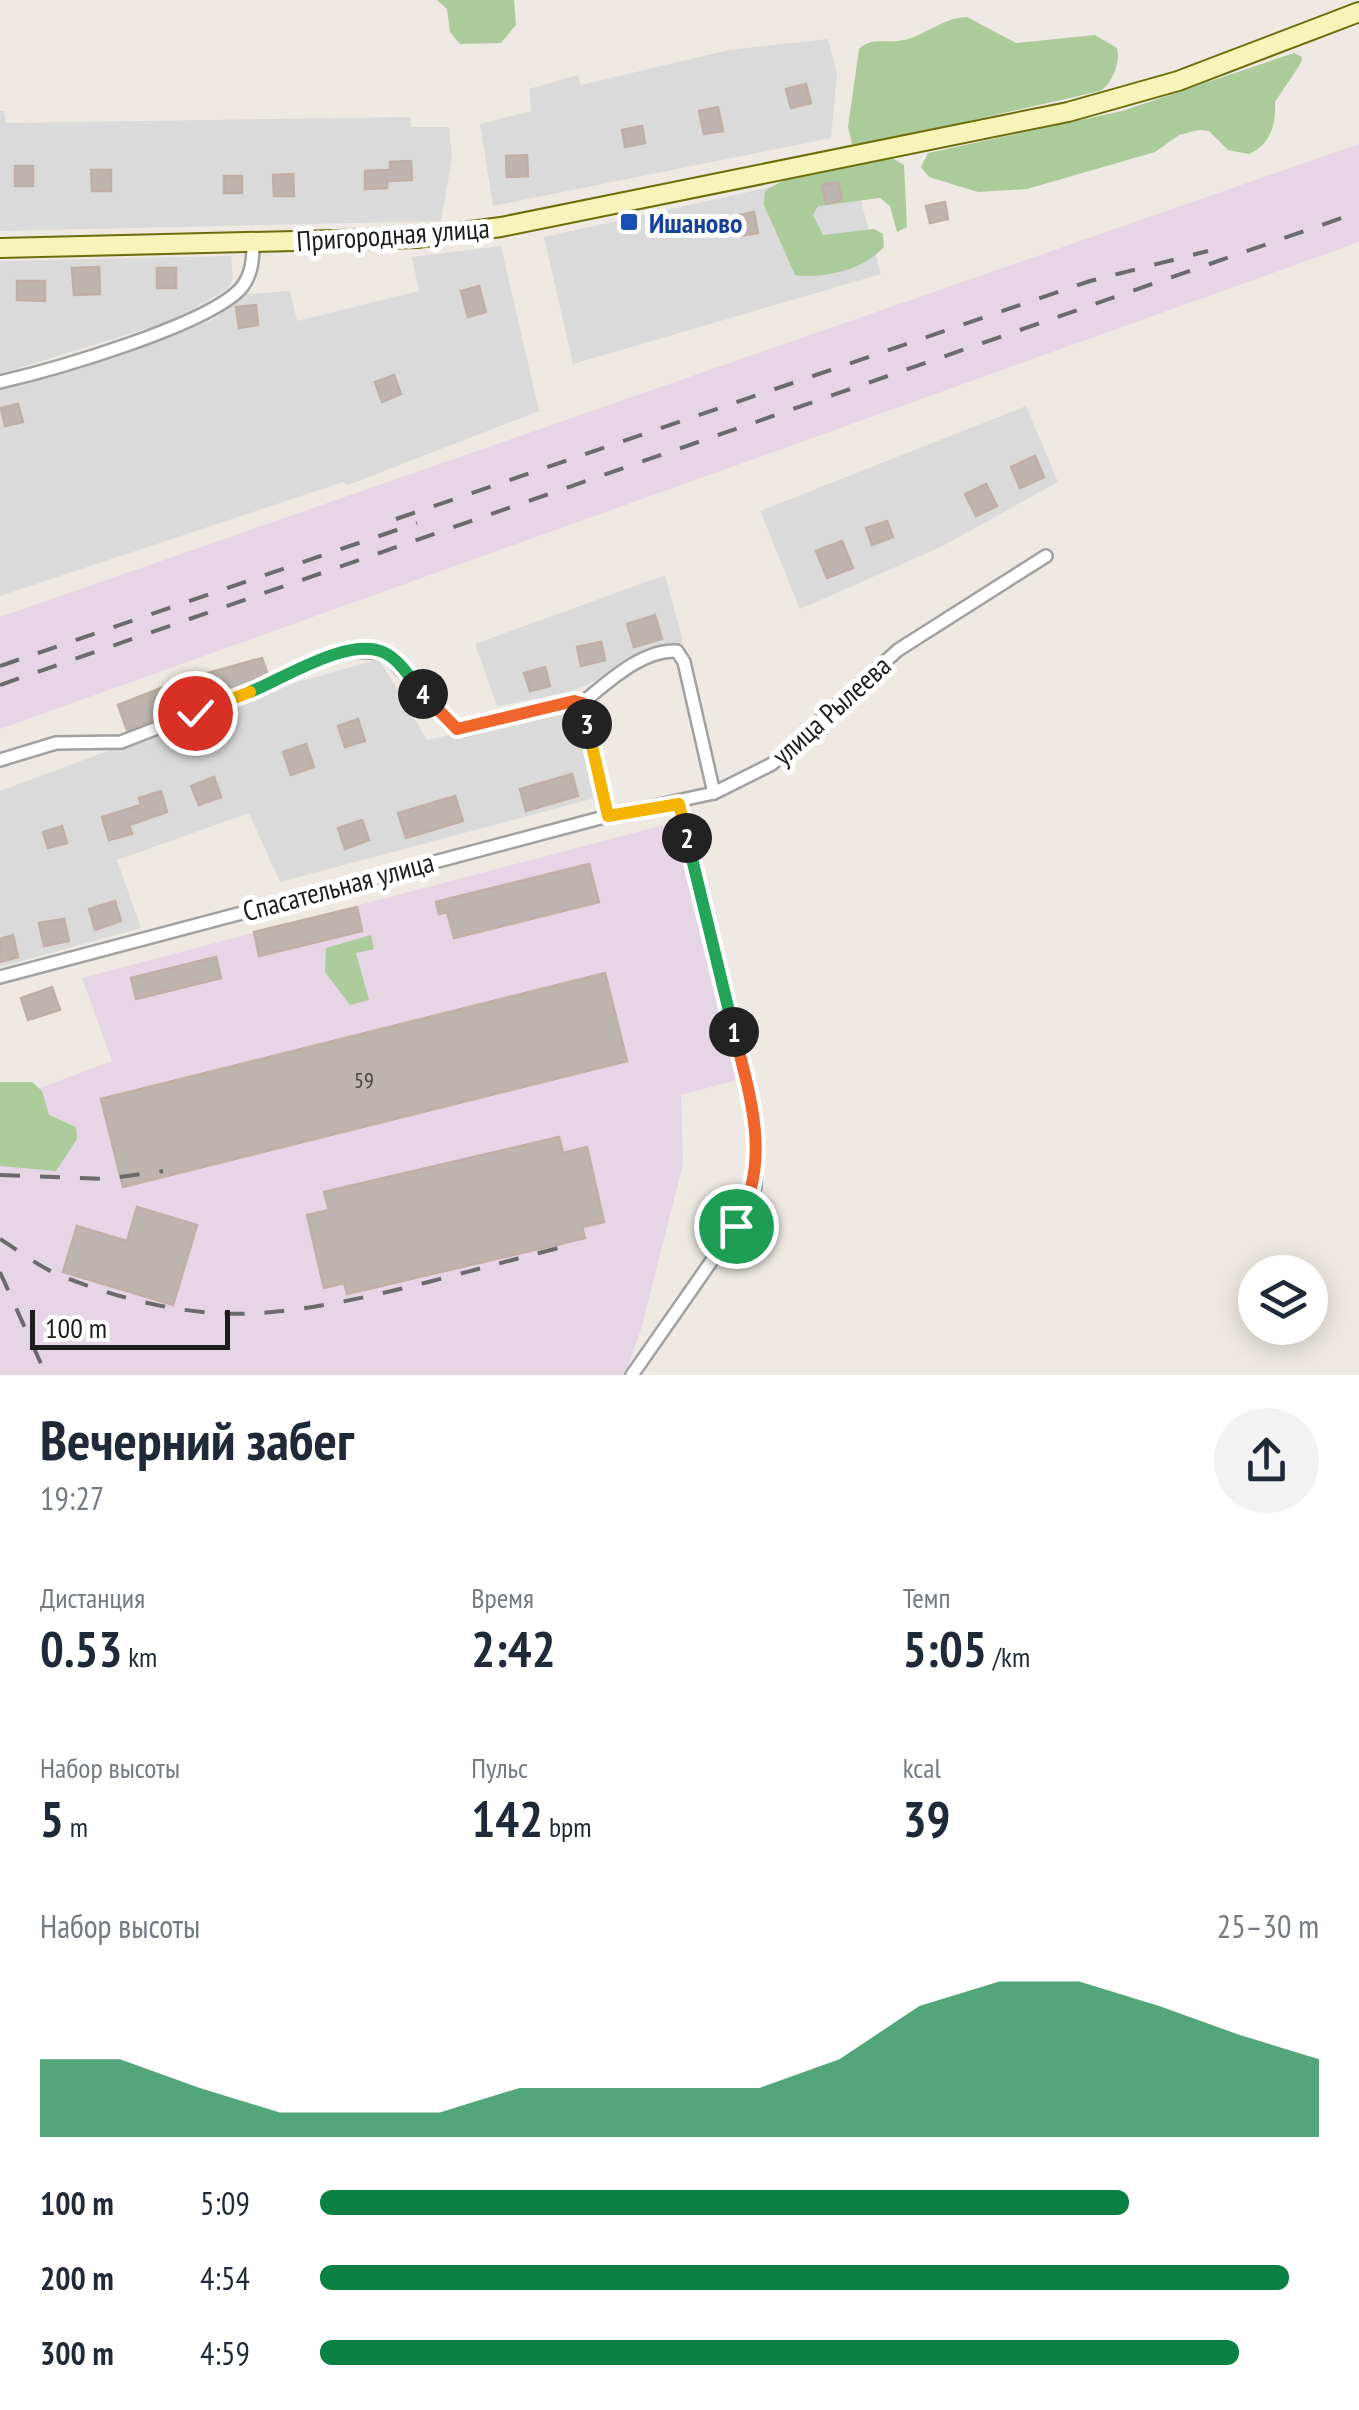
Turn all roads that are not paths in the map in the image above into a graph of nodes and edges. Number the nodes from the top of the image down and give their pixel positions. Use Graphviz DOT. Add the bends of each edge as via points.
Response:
graph roads {
  1 [pos="1359,12"];
  2 [pos="254,243"];
  3 [pos="0,248"];
  4 [pos="0,382"];
  5 [pos="1046,556"];
  6 [pos="582,703"];
  7 [pos="0,760"];
  8 [pos="714,793"];
  9 [pos="679,804"];
  10 [pos="608,816"];
  11 [pos="0,977"];
  12 [pos="632,1375"];
  1 -- 2 [label="main road, Пригородная улица" via="1133,94 839,160 464,233"];
  2 -- 3 [label="main road, Пригородная улица"];
  2 -- 4 [label="street" via="245,284 204,316"];
  5 -- 8 [label="street, улица Рылеева" via="898,650 772,764"];
  6 -- 7 [label="street" via="457,729 386,653 353,651 121,742 56,743"];
  6 -- 8 [label="street" via="638,664 676,651"];
  6 -- 10 [label="street"];
  8 -- 9 [label="street, улица Рылеева"];
  9 -- 10 [label="street, Спасательная улица"];
  9 -- 12 [label="street" via="749,1093 758,1168 736,1226"];
  10 -- 11 [label="street, Спасательная улица"];
}
